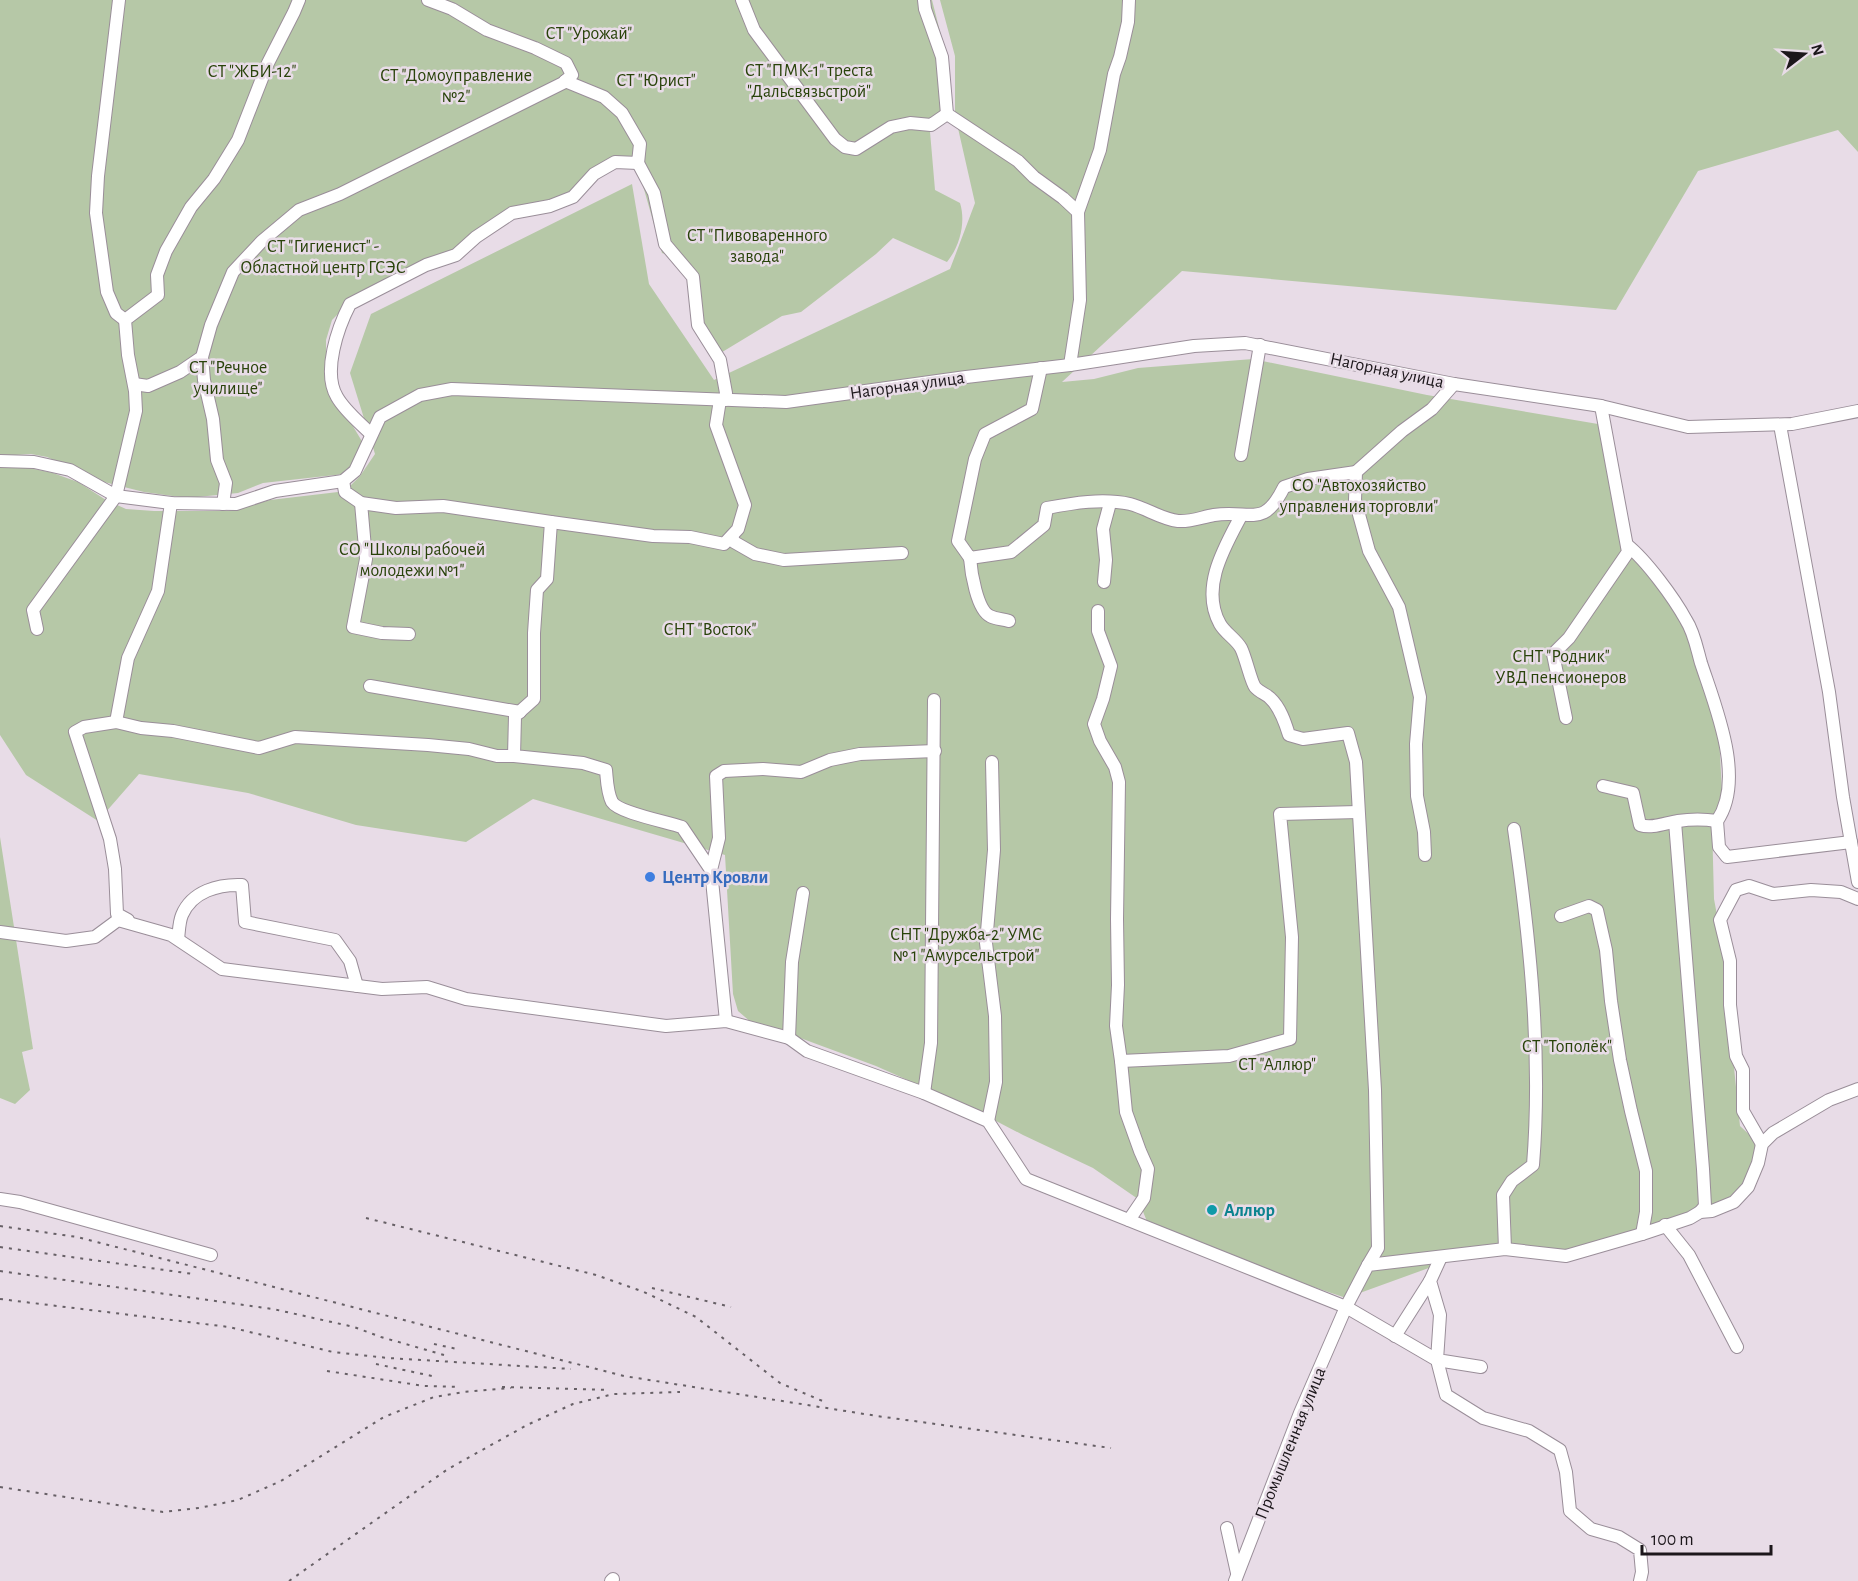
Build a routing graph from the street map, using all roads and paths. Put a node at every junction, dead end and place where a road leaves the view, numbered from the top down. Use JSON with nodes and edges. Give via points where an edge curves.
{"nodes":[{"id":1,"x":119,"y":0,"type":"edge"},
{"id":2,"x":298,"y":0,"type":"edge"},
{"id":3,"x":428,"y":0,"type":"edge"},
{"id":4,"x":742,"y":0,"type":"edge"},
{"id":5,"x":924,"y":0,"type":"edge"},
{"id":6,"x":1128,"y":0,"type":"edge"},
{"id":7,"x":565,"y":81,"type":"junction"},
{"id":8,"x":947,"y":114,"type":"junction"},
{"id":9,"x":638,"y":163,"type":"junction"},
{"id":10,"x":1078,"y":212,"type":"junction"},
{"id":11,"x":125,"y":320,"type":"junction"},
{"id":12,"x":1260,"y":345,"type":"junction"},
{"id":13,"x":202,"y":357,"type":"junction"},
{"id":14,"x":1070,"y":365,"type":"junction"},
{"id":15,"x":1041,"y":368,"type":"junction"},
{"id":16,"x":134,"y":384,"type":"junction"},
{"id":17,"x":1454,"y":384,"type":"junction"},
{"id":18,"x":722,"y":400,"type":"junction"},
{"id":19,"x":1601,"y":406,"type":"junction"},
{"id":20,"x":1858,"y":411,"type":"edge"},
{"id":21,"x":1780,"y":425,"type":"junction"},
{"id":22,"x":371,"y":434,"type":"junction"},
{"id":23,"x":1241,"y":454,"type":"dead end"},
{"id":24,"x":0,"y":461,"type":"edge"},
{"id":25,"x":1356,"y":472,"type":"junction"},
{"id":26,"x":343,"y":481,"type":"junction"},
{"id":27,"x":117,"y":496,"type":"junction"},
{"id":28,"x":171,"y":503,"type":"junction"},
{"id":29,"x":361,"y":503,"type":"junction"},
{"id":30,"x":1110,"y":503,"type":"junction"},
{"id":31,"x":223,"y":504,"type":"junction"},
{"id":32,"x":1241,"y":516,"type":"junction"},
{"id":33,"x":551,"y":522,"type":"junction"},
{"id":34,"x":732,"y":536,"type":"junction"},
{"id":35,"x":1627,"y":545,"type":"junction"},
{"id":36,"x":902,"y":553,"type":"dead end"},
{"id":37,"x":970,"y":558,"type":"junction"},
{"id":38,"x":1104,"y":582,"type":"dead end"},
{"id":39,"x":1098,"y":611,"type":"dead end"},
{"id":40,"x":1009,"y":621,"type":"dead end"},
{"id":41,"x":37,"y":629,"type":"dead end"},
{"id":42,"x":409,"y":634,"type":"dead end"},
{"id":43,"x":370,"y":686,"type":"dead end"},
{"id":44,"x":934,"y":700,"type":"dead end"},
{"id":45,"x":520,"y":712,"type":"junction"},
{"id":46,"x":1566,"y":718,"type":"dead end"},
{"id":47,"x":116,"y":722,"type":"junction"},
{"id":48,"x":935,"y":751,"type":"junction"},
{"id":49,"x":514,"y":756,"type":"junction"},
{"id":50,"x":992,"y":762,"type":"dead end"},
{"id":51,"x":1603,"y":786,"type":"dead end"},
{"id":52,"x":1358,"y":812,"type":"junction"},
{"id":53,"x":1717,"y":821,"type":"junction"},
{"id":54,"x":1675,"y":822,"type":"junction"},
{"id":55,"x":1514,"y":829,"type":"dead end"},
{"id":56,"x":1851,"y":842,"type":"junction"},
{"id":57,"x":1425,"y":855,"type":"dead end"},
{"id":58,"x":711,"y":870,"type":"junction"},
{"id":59,"x":1858,"y":882,"type":"edge"},
{"id":60,"x":803,"y":893,"type":"dead end"},
{"id":61,"x":1858,"y":899,"type":"edge"},
{"id":62,"x":1561,"y":916,"type":"dead end"},
{"id":63,"x":134,"y":924,"type":"junction"},
{"id":64,"x":0,"y":932,"type":"edge"},
{"id":65,"x":178,"y":939,"type":"junction"},
{"id":66,"x":357,"y":986,"type":"junction"},
{"id":67,"x":726,"y":1021,"type":"junction"},
{"id":68,"x":789,"y":1038,"type":"junction"},
{"id":69,"x":1121,"y":1061,"type":"junction"},
{"id":70,"x":1858,"y":1089,"type":"edge"},
{"id":71,"x":924,"y":1093,"type":"junction"},
{"id":72,"x":988,"y":1121,"type":"junction"},
{"id":73,"x":1762,"y":1144,"type":"junction"},
{"id":74,"x":0,"y":1199,"type":"edge"},
{"id":75,"x":1700,"y":1212,"type":"junction"},
{"id":76,"x":1129,"y":1220,"type":"junction"},
{"id":77,"x":1665,"y":1225,"type":"junction"},
{"id":78,"x":1642,"y":1234,"type":"junction"},
{"id":79,"x":1505,"y":1249,"type":"junction"},
{"id":80,"x":211,"y":1255,"type":"dead end"},
{"id":81,"x":1441,"y":1257,"type":"junction"},
{"id":82,"x":1368,"y":1265,"type":"junction"},
{"id":83,"x":1430,"y":1281,"type":"junction"},
{"id":84,"x":1346,"y":1306,"type":"junction"},
{"id":85,"x":1395,"y":1336,"type":"junction"},
{"id":86,"x":1737,"y":1347,"type":"dead end"},
{"id":87,"x":1437,"y":1360,"type":"junction"},
{"id":88,"x":1481,"y":1367,"type":"dead end"},
{"id":89,"x":1227,"y":1528,"type":"dead end"},
{"id":90,"x":1236,"y":1578,"type":"edge"},
{"id":91,"x":1640,"y":1581,"type":"edge"}],
"edges":[{"from":1,"to":11,"type":"street","via":[[96,213],[108,292],[116,313]]},
{"from":2,"to":11,"type":"street","via":[[238,140],[166,251],[157,275],[158,295]]},
{"from":3,"to":7,"type":"street","via":[[566,63],[572,75]]},
{"from":4,"to":8,"type":"street","via":[[754,30],[845,147],[856,149],[891,128],[910,123],[930,125]]},
{"from":5,"to":8,"type":"street","via":[[942,57]]},
{"from":6,"to":10,"type":"street","via":[[1128,22],[1100,150]]},
{"from":7,"to":9,"type":"street","via":[[604,97],[622,113],[640,144]]},
{"from":7,"to":13,"type":"street","via":[[340,194],[299,210],[262,241],[233,273]]},
{"from":8,"to":10,"type":"street","via":[[1018,161]]},
{"from":9,"to":18,"type":"street","via":[[654,193],[664,244],[693,277],[698,325],[720,360],[726,393]]},
{"from":9,"to":22,"type":"street","via":[[615,162],[594,174],[573,197],[512,213],[456,255],[426,265],[350,303],[330,362],[335,394]]},
{"from":10,"to":14,"type":"street","via":[[1080,300]]},
{"from":11,"to":16,"type":"street"},
{"from":12,"to":14,"type":"street","name":"Нагорная улица","via":[[1194,346]]},
{"from":12,"to":17,"type":"street","name":"Нагорная улица"},
{"from":12,"to":23,"type":"street"},
{"from":13,"to":16,"type":"street","via":[[148,386]]},
{"from":13,"to":31,"type":"street","via":[[217,460],[226,483]]},
{"from":14,"to":15,"type":"street","name":"Нагорная улица"},
{"from":15,"to":18,"type":"street","name":"Нагорная улица","via":[[786,402]]},
{"from":15,"to":37,"type":"street","via":[[1032,409],[985,435],[975,459],[958,541]]},
{"from":16,"to":27,"type":"street","via":[[136,411]]},
{"from":17,"to":19,"type":"street","name":"Нагорная улица"},
{"from":17,"to":25,"type":"street","via":[[1432,409]]},
{"from":18,"to":22,"type":"street","name":"Нагорная улица","via":[[452,389],[420,395],[389,412],[380,417]]},
{"from":18,"to":34,"type":"street","via":[[716,425],[745,505],[738,530]]},
{"from":19,"to":21,"type":"street","name":"Нагорная улица","via":[[1688,427]]},
{"from":19,"to":35,"type":"street"},
{"from":20,"to":21,"type":"street","name":"Нагорная улица"},
{"from":21,"to":56,"type":"street","via":[[1829,692]]},
{"from":22,"to":26,"type":"street","name":"Нагорная улица","via":[[355,471]]},
{"from":24,"to":27,"type":"street","via":[[34,462],[70,470]]},
{"from":25,"to":32,"type":"street","via":[[1284,487],[1274,506],[1258,515]]},
{"from":25,"to":57,"type":"street","via":[[1355,500],[1369,551],[1400,607],[1420,697],[1417,796]]},
{"from":26,"to":29,"type":"street","via":[[345,492]]},
{"from":26,"to":31,"type":"street"},
{"from":27,"to":28,"type":"street"},
{"from":27,"to":41,"type":"street","via":[[33,610]]},
{"from":28,"to":31,"type":"street"},
{"from":28,"to":47,"type":"street","via":[[158,591],[128,658]]},
{"from":29,"to":33,"type":"street","via":[[396,508],[443,506]]},
{"from":29,"to":42,"type":"street","via":[[366,559],[353,627]]},
{"from":30,"to":32,"type":"street","via":[[1130,504],[1179,521],[1216,514]]},
{"from":30,"to":37,"type":"street","via":[[1080,502],[1047,508],[1044,525],[1011,552]]},
{"from":30,"to":38,"type":"street","via":[[1103,529]]},
{"from":32,"to":52,"type":"street","name":"Промышленная улица","via":[[1214,578],[1211,600],[1220,624],[1239,645],[1255,687],[1271,699],[1289,735],[1303,739],[1348,733],[1356,762]]},
{"from":33,"to":34,"type":"street","via":[[724,544]]},
{"from":33,"to":45,"type":"street","via":[[546,579],[537,590],[534,699]]},
{"from":34,"to":36,"type":"street","via":[[734,542],[755,554],[784,560]]},
{"from":35,"to":46,"type":"street","via":[[1628,552],[1569,638],[1553,654]]},
{"from":35,"to":53,"type":"street","via":[[1688,621],[1724,737],[1729,779],[1724,810]]},
{"from":37,"to":40,"type":"street","via":[[970,572],[982,609],[989,616]]},
{"from":39,"to":69,"type":"street","via":[[1098,631],[1111,666],[1094,724],[1119,782],[1116,1026]]},
{"from":43,"to":45,"type":"street"},
{"from":44,"to":48,"type":"street"},
{"from":45,"to":49,"type":"street","via":[[515,716]]},
{"from":47,"to":49,"type":"street","via":[[259,748],[294,737],[428,745]]},
{"from":47,"to":63,"type":"street","via":[[75,732],[110,839],[117,914]]},
{"from":48,"to":58,"type":"street","via":[[860,753],[801,772],[724,771],[716,776],[719,838]]},
{"from":48,"to":71,"type":"street","via":[[931,1043]]},
{"from":49,"to":58,"type":"street","via":[[583,762],[606,770],[613,804],[682,827]]},
{"from":50,"to":72,"type":"street","via":[[994,850],[986,943],[995,1016],[996,1082]]},
{"from":51,"to":54,"type":"street","via":[[1634,793],[1640,825]]},
{"from":52,"to":69,"type":"street","via":[[1280,814],[1292,937],[1290,1039],[1229,1056]]},
{"from":52,"to":82,"type":"street","name":"Промышленная улица","via":[[1377,1178],[1378,1248]]},
{"from":53,"to":54,"type":"street"},
{"from":53,"to":56,"type":"street","via":[[1719,847],[1727,857]]},
{"from":54,"to":75,"type":"street","via":[[1703,1169],[1705,1206]]},
{"from":55,"to":79,"type":"street","via":[[1525,903],[1532,996],[1536,1124],[1533,1166],[1512,1181],[1503,1195]]},
{"from":56,"to":59,"type":"street"},
{"from":58,"to":67,"type":"street"},
{"from":60,"to":68,"type":"street","via":[[792,962]]},
{"from":61,"to":73,"type":"street","via":[[1841,892],[1811,890],[1773,894],[1749,886],[1736,890],[1720,920],[1730,961],[1730,1005],[1736,1056],[1743,1070],[1743,1111]]},
{"from":62,"to":78,"type":"street","via":[[1589,906],[1597,910],[1620,1060],[1646,1171]]},
{"from":63,"to":64,"type":"street","via":[[118,920],[95,937],[66,941]]},
{"from":63,"to":65,"type":"street"},
{"from":65,"to":66,"type":"street","via":[[222,969]]},
{"from":65,"to":66,"type":"street","via":[[182,915],[192,902],[207,890],[242,885],[244,922],[335,940],[350,961]]},
{"from":66,"to":67,"type":"street","via":[[427,987],[466,999],[666,1026]]},
{"from":67,"to":68,"type":"street"},
{"from":68,"to":71,"type":"street","via":[[807,1051]]},
{"from":69,"to":76,"type":"street","via":[[1126,1112],[1148,1169],[1144,1198]]},
{"from":70,"to":73,"type":"street","via":[[1794,1119]]},
{"from":71,"to":72,"type":"street"},
{"from":72,"to":76,"type":"street","via":[[1026,1179]]},
{"from":73,"to":75,"type":"street","via":[[1748,1187],[1734,1202]]},
{"from":74,"to":80,"type":"street"},
{"from":75,"to":77,"type":"street"},
{"from":76,"to":84,"type":"street"},
{"from":77,"to":78,"type":"street"},
{"from":77,"to":86,"type":"street","via":[[1689,1255]]},
{"from":78,"to":79,"type":"street","via":[[1566,1256]]},
{"from":79,"to":81,"type":"street"},
{"from":81,"to":82,"type":"street"},
{"from":81,"to":83,"type":"street"},
{"from":82,"to":84,"type":"street","name":"Промышленная улица"},
{"from":83,"to":85,"type":"street"},
{"from":83,"to":87,"type":"street","via":[[1440,1315]]},
{"from":84,"to":85,"type":"street"},
{"from":84,"to":90,"type":"street","name":"Промышленная улица"},
{"from":85,"to":87,"type":"street"},
{"from":87,"to":88,"type":"street"},
{"from":87,"to":91,"type":"street","via":[[1446,1395],[1484,1418],[1529,1431],[1560,1450],[1570,1511],[1591,1529],[1619,1537],[1640,1550]]},
{"from":89,"to":90,"type":"street"}]}
